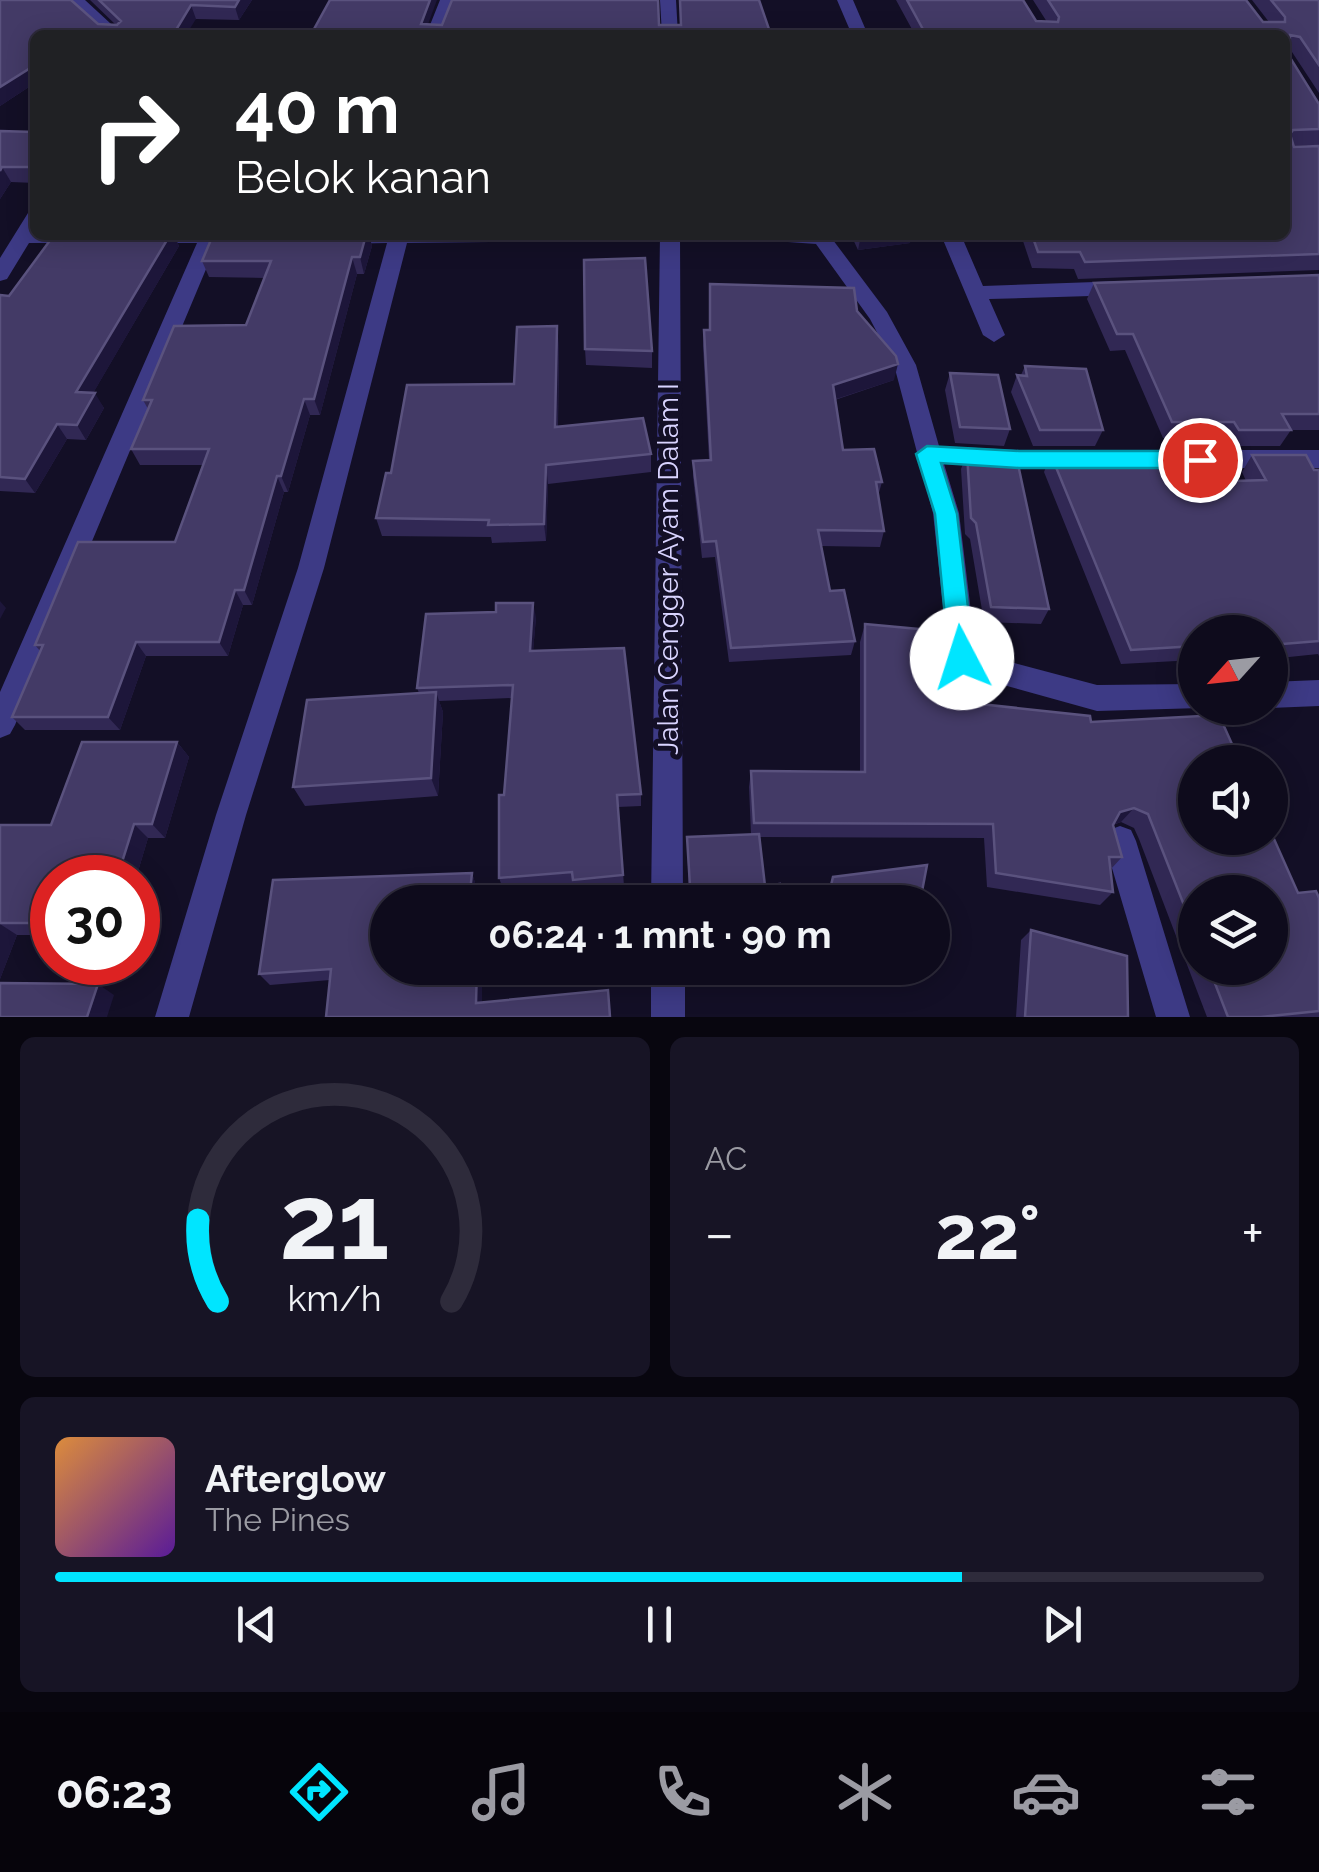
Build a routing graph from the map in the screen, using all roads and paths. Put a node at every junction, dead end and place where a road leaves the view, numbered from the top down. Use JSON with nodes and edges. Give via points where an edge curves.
{"nodes":[{"id":1,"x":76,"y":0,"type":"edge"},
{"id":2,"x":448,"y":0,"type":"edge"},
{"id":3,"x":668,"y":0,"type":"edge"},
{"id":4,"x":845,"y":0,"type":"edge"},
{"id":5,"x":109,"y":30,"type":"edge"},
{"id":6,"x":436,"y":30,"type":"edge"},
{"id":7,"x":670,"y":30,"type":"edge"},
{"id":8,"x":858,"y":30,"type":"edge"},
{"id":9,"x":30,"y":225,"type":"edge"},
{"id":10,"x":22,"y":237,"type":"junction"},
{"id":11,"x":30,"y":237,"type":"edge"},
{"id":12,"x":209,"y":240,"type":"edge"},
{"id":13,"x":397,"y":240,"type":"edge"},
{"id":14,"x":670,"y":240,"type":"edge"},
{"id":15,"x":823,"y":240,"type":"edge"},
{"id":16,"x":953,"y":240,"type":"edge"},
{"id":17,"x":0,"y":274,"type":"edge"},
{"id":18,"x":1149,"y":287,"type":"edge"},
{"id":19,"x":979,"y":293,"type":"junction"},
{"id":20,"x":994,"y":334,"type":"dead end"},
{"id":21,"x":927,"y":454,"type":"junction"},
{"id":22,"x":1319,"y":459,"type":"edge"},
{"id":23,"x":1319,"y":693,"type":"edge"},
{"id":24,"x":1288,"y":694,"type":"edge"},
{"id":25,"x":1178,"y":697,"type":"edge"},
{"id":26,"x":0,"y":726,"type":"edge"},
{"id":27,"x":1120,"y":841,"type":"edge"},
{"id":28,"x":667,"y":885,"type":"edge"},
{"id":29,"x":668,"y":985,"type":"edge"},
{"id":30,"x":172,"y":1017,"type":"edge"},
{"id":31,"x":668,"y":1017,"type":"edge"},
{"id":32,"x":1173,"y":1017,"type":"edge"}],
"edges":[{"from":1,"to":5,"type":"street"},
{"from":2,"to":6,"type":"street"},
{"from":3,"to":7,"type":"street"},
{"from":4,"to":8,"type":"street"},
{"from":9,"to":10,"type":"street"},
{"from":10,"to":11,"type":"street"},
{"from":10,"to":17,"type":"street"},
{"from":12,"to":26,"type":"street"},
{"from":13,"to":30,"type":"street","via":[[311,568]]},
{"from":14,"to":28,"type":"street","name":"Jalan Cengger Ayam Dalam I"},
{"from":15,"to":21,"type":"street","via":[[905,365]]},
{"from":16,"to":19,"type":"street"},
{"from":18,"to":19,"type":"street"},
{"from":19,"to":20,"type":"street"},
{"from":21,"to":22,"type":"street"},
{"from":21,"to":25,"type":"street","via":[[946,514],[964,662],[1098,698]]},
{"from":23,"to":24,"type":"street"},
{"from":27,"to":32,"type":"street"},
{"from":29,"to":31,"type":"street"}]}
